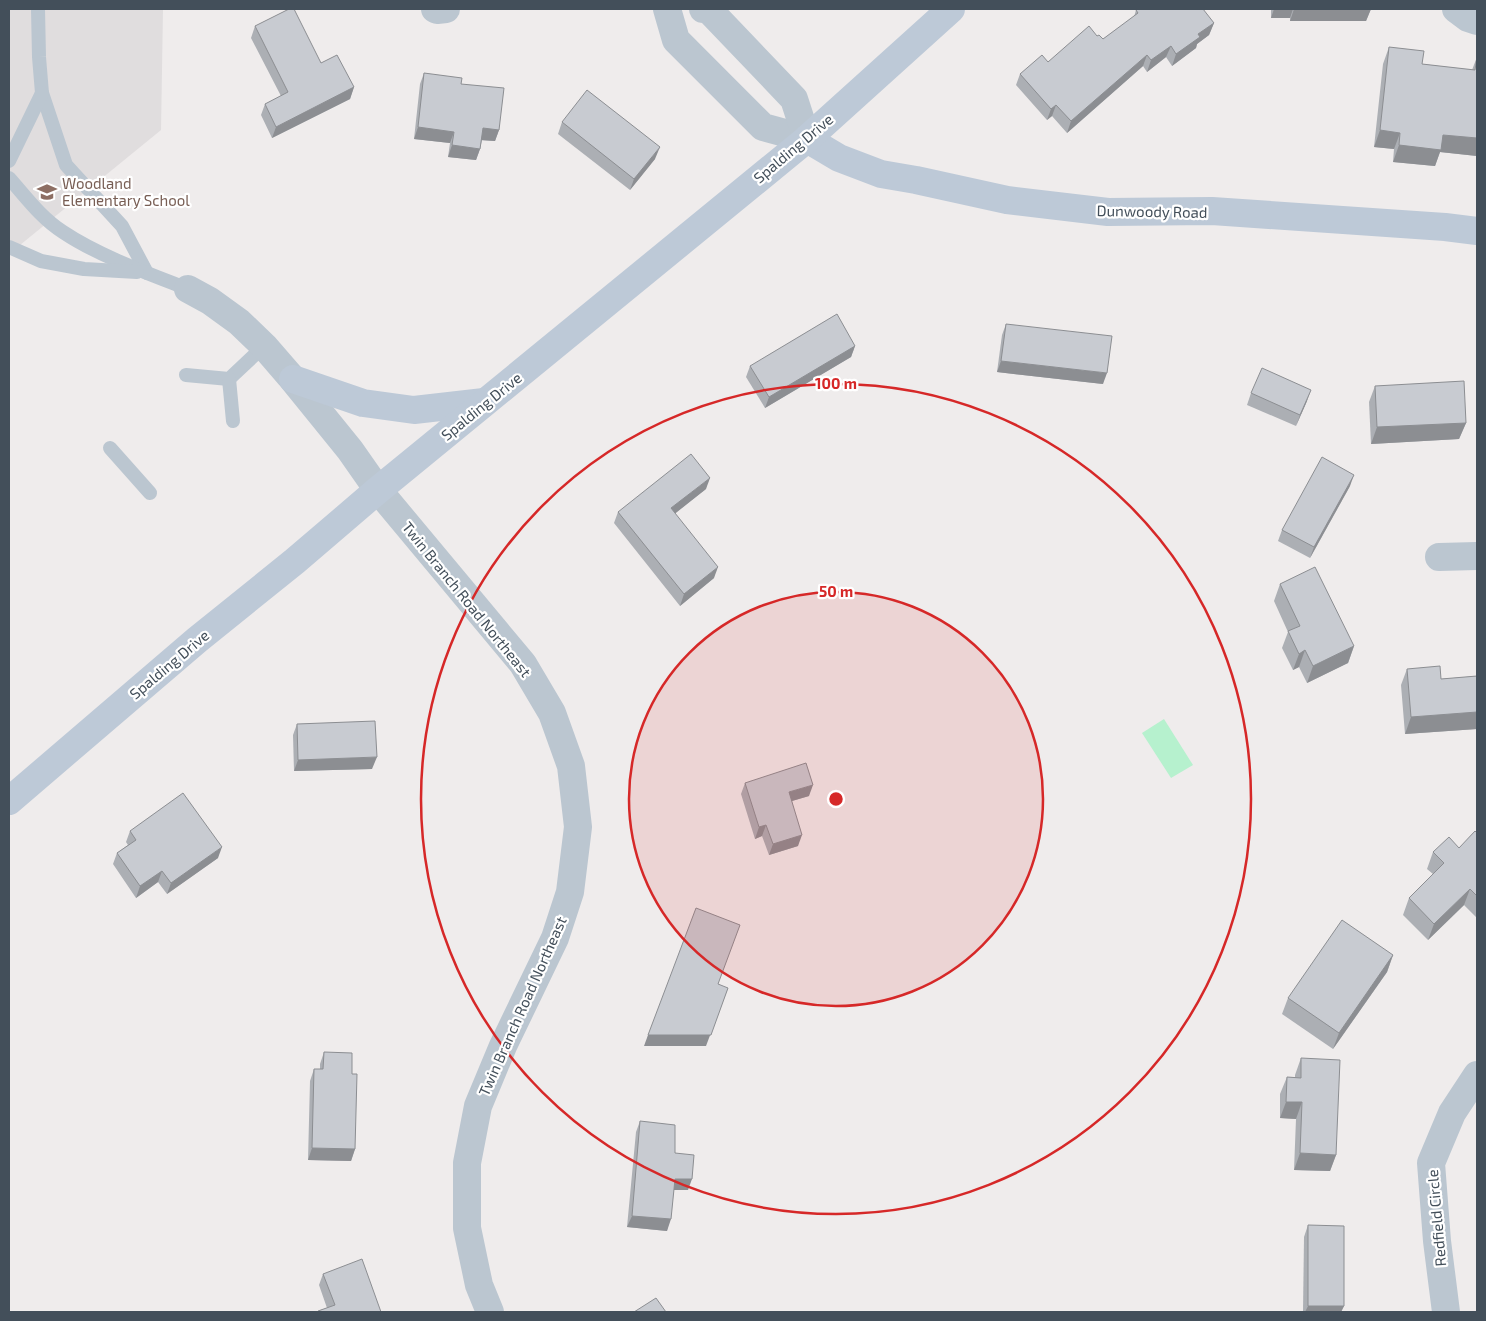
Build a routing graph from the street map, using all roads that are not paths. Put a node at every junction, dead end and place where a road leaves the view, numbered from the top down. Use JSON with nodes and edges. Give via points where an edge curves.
{"nodes":[{"id":1,"x":38,"y":9,"type":"edge"},
{"id":2,"x":435,"y":9,"type":"edge"},
{"id":3,"x":446,"y":9,"type":"edge"},
{"id":4,"x":666,"y":9,"type":"edge"},
{"id":5,"x":703,"y":9,"type":"edge"},
{"id":6,"x":951,"y":9,"type":"edge"},
{"id":7,"x":1456,"y":9,"type":"edge"},
{"id":8,"x":1477,"y":20,"type":"edge"},
{"id":9,"x":42,"y":93,"type":"junction"},
{"id":10,"x":807,"y":139,"type":"junction"},
{"id":11,"x":9,"y":161,"type":"edge"},
{"id":12,"x":9,"y":178,"type":"edge"},
{"id":13,"x":1477,"y":231,"type":"edge"},
{"id":14,"x":9,"y":247,"type":"edge"},
{"id":15,"x":147,"y":273,"type":"junction"},
{"id":16,"x":188,"y":289,"type":"joint"},
{"id":17,"x":264,"y":346,"type":"junction"},
{"id":18,"x":186,"y":375,"type":"dead end"},
{"id":19,"x":229,"y":379,"type":"junction"},
{"id":20,"x":293,"y":379,"type":"junction"},
{"id":21,"x":484,"y":402,"type":"junction"},
{"id":22,"x":232,"y":421,"type":"dead end"},
{"id":23,"x":110,"y":448,"type":"dead end"},
{"id":24,"x":378,"y":490,"type":"junction"},
{"id":25,"x":150,"y":493,"type":"dead end"},
{"id":26,"x":1477,"y":556,"type":"edge"},
{"id":27,"x":1439,"y":557,"type":"dead end"},
{"id":28,"x":9,"y":801,"type":"edge"},
{"id":29,"x":1477,"y":1075,"type":"edge"},
{"id":30,"x":490,"y":1312,"type":"edge"},
{"id":31,"x":1446,"y":1312,"type":"edge"}],
"edges":[{"from":1,"to":9,"type":"lane"},
{"from":2,"to":3,"type":"street"},
{"from":4,"to":10,"type":"street","via":[[676,40],[763,127]]},
{"from":5,"to":10,"type":"street","via":[[709,10],[794,99]]},
{"from":6,"to":10,"type":"street","name":"Spalding Drive"},
{"from":7,"to":8,"type":"street"},
{"from":9,"to":11,"type":"lane"},
{"from":9,"to":15,"type":"lane","via":[[66,165],[122,226]]},
{"from":10,"to":13,"type":"street","name":"Dunwoody Road","via":[[839,158],[881,174],[1007,200],[1108,212],[1212,211]]},
{"from":10,"to":21,"type":"street","name":"Spalding Drive"},
{"from":12,"to":15,"type":"lane","via":[[38,212],[62,232]]},
{"from":14,"to":15,"type":"lane","via":[[41,261],[84,270]]},
{"from":15,"to":16,"type":"lane"},
{"from":16,"to":17,"type":"street","name":"Twin Branch Road Northeast","via":[[239,322]]},
{"from":17,"to":19,"type":"lane"},
{"from":17,"to":20,"type":"street","name":"Twin Branch Road Northeast"},
{"from":18,"to":19,"type":"lane"},
{"from":19,"to":22,"type":"lane"},
{"from":20,"to":21,"type":"street","via":[[363,403],[414,410]]},
{"from":20,"to":24,"type":"street","name":"Twin Branch Road Northeast"},
{"from":21,"to":24,"type":"street","name":"Spalding Drive"},
{"from":23,"to":25,"type":"lane"},
{"from":24,"to":28,"type":"street","name":"Spalding Drive"},
{"from":24,"to":30,"type":"street","name":"Twin Branch Road Northeast","via":[[523,664],[552,712],[571,766],[578,827],[570,892],[555,938],[478,1106],[467,1164],[467,1228],[479,1285]]},
{"from":26,"to":27,"type":"street"},
{"from":29,"to":31,"type":"street","name":"Redfield Circle","via":[[1452,1113],[1431,1163]]}]}
